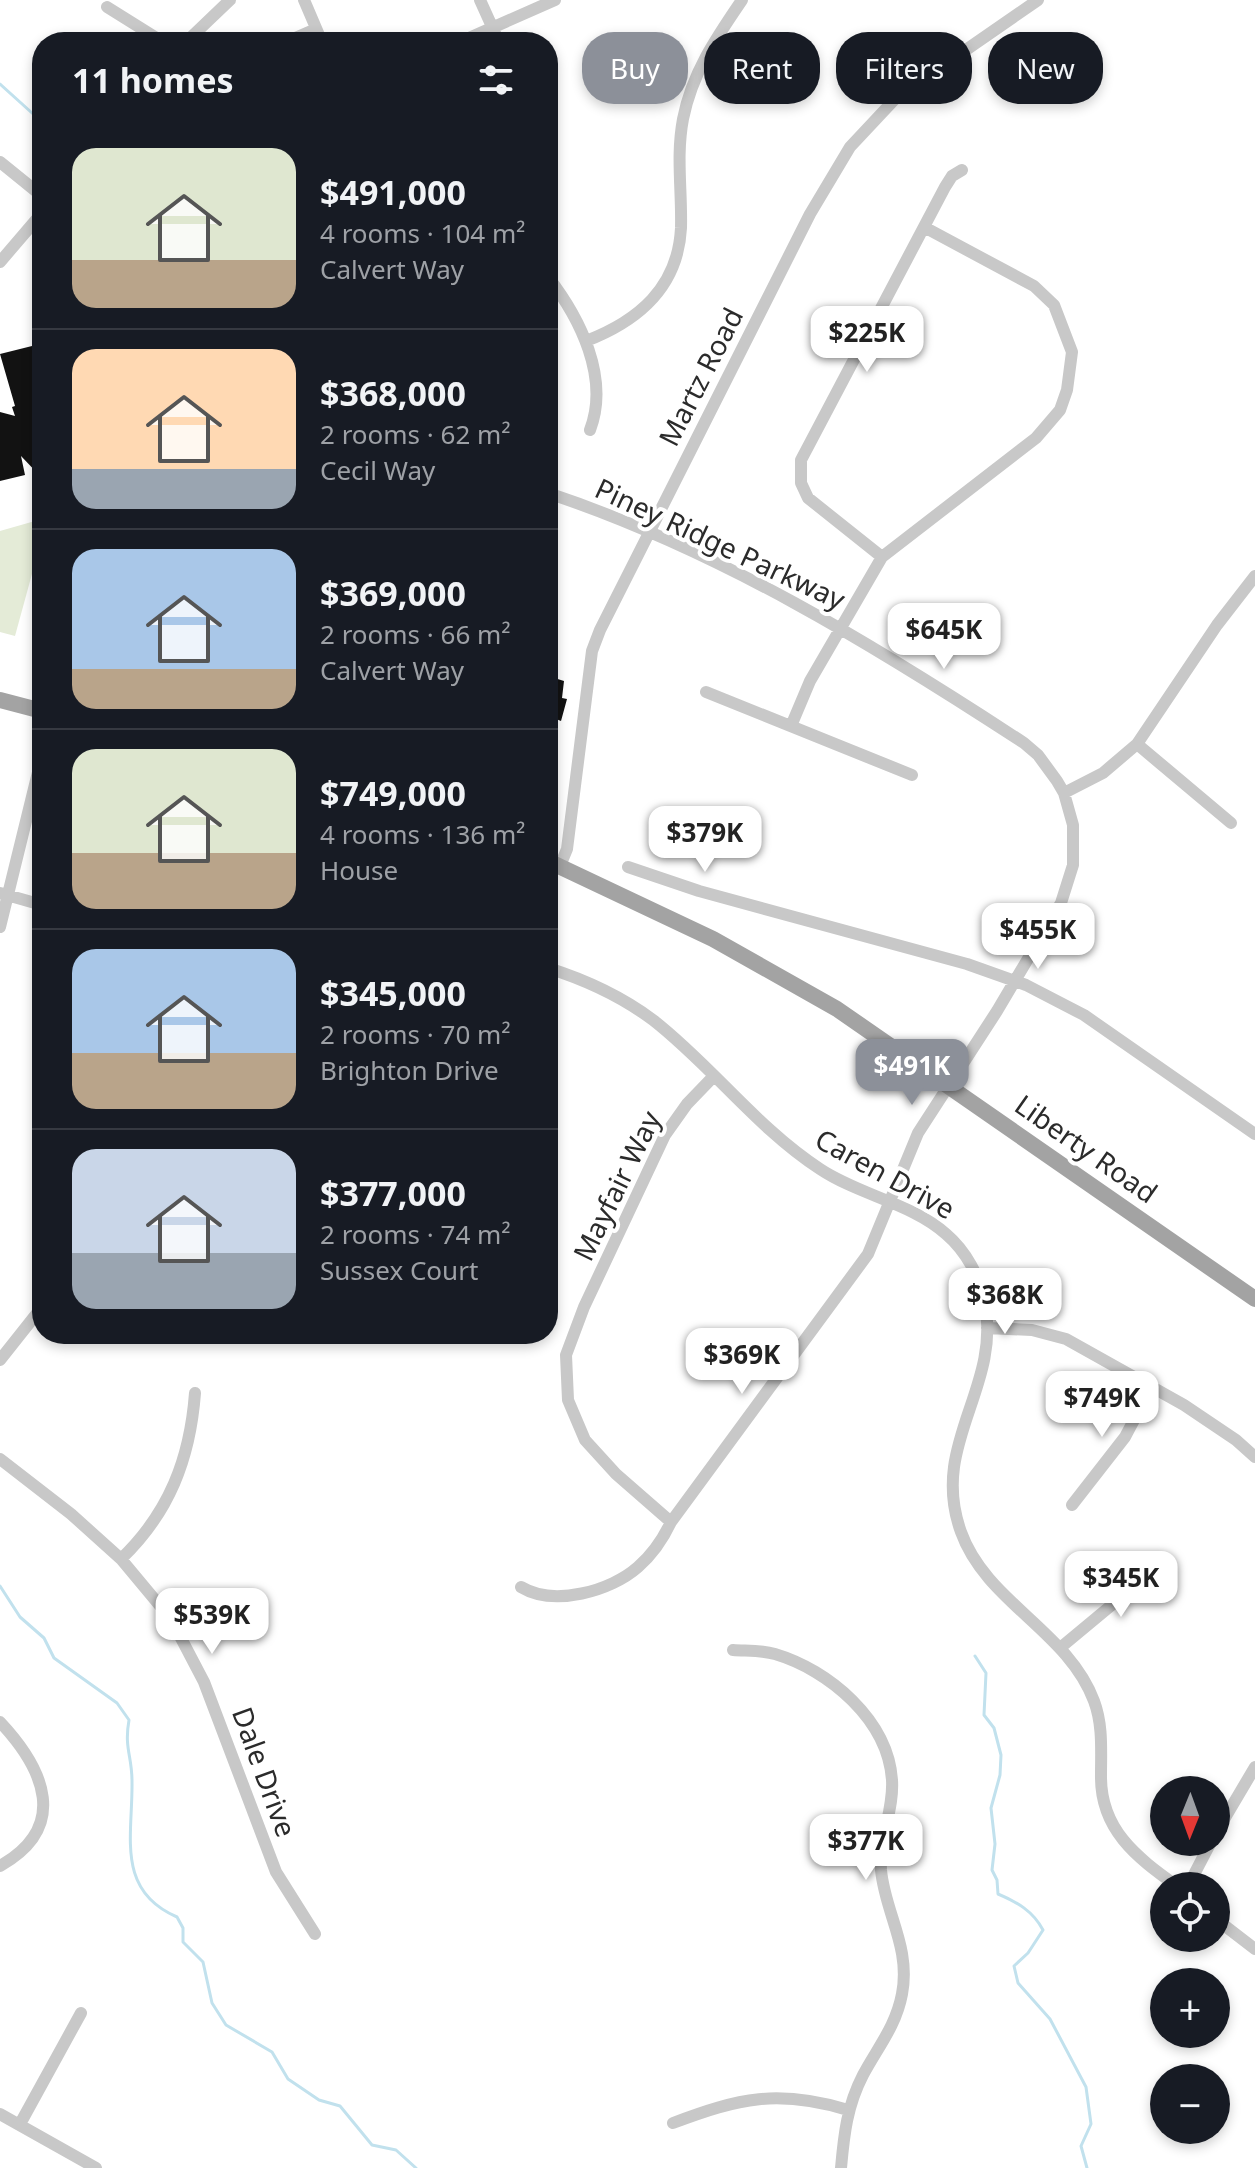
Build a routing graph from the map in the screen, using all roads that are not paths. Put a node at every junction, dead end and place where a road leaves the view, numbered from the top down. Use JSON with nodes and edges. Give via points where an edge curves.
{"nodes":[{"id":1,"x":230,"y":0,"type":"edge"},
{"id":2,"x":304,"y":0,"type":"edge"},
{"id":3,"x":480,"y":0,"type":"edge"},
{"id":4,"x":555,"y":0,"type":"edge"},
{"id":5,"x":742,"y":0,"type":"edge"},
{"id":6,"x":1038,"y":0,"type":"edge"},
{"id":7,"x":107,"y":7,"type":"dead end"},
{"id":8,"x":493,"y":28,"type":"junction"},
{"id":9,"x":316,"y":29,"type":"junction"},
{"id":10,"x":147,"y":32,"type":"edge"},
{"id":11,"x":196,"y":32,"type":"edge"},
{"id":12,"x":309,"y":32,"type":"edge"},
{"id":13,"x":317,"y":32,"type":"edge"},
{"id":14,"x":484,"y":32,"type":"edge"},
{"id":15,"x":495,"y":32,"type":"edge"},
{"id":16,"x":0,"y":162,"type":"edge"},
{"id":17,"x":962,"y":170,"type":"dead end"},
{"id":18,"x":32,"y":188,"type":"edge"},
{"id":19,"x":32,"y":225,"type":"edge"},
{"id":20,"x":924,"y":227,"type":"junction"},
{"id":21,"x":0,"y":262,"type":"edge"},
{"id":22,"x":558,"y":289,"type":"edge"},
{"id":23,"x":586,"y":341,"type":"junction"},
{"id":24,"x":590,"y":430,"type":"dead end"},
{"id":25,"x":558,"y":497,"type":"edge"},
{"id":26,"x":651,"y":532,"type":"junction"},
{"id":27,"x":882,"y":557,"type":"junction"},
{"id":28,"x":1255,"y":576,"type":"edge"},
{"id":29,"x":1250,"y":591,"type":"edge"},
{"id":30,"x":841,"y":628,"type":"junction"},
{"id":31,"x":706,"y":692,"type":"dead end"},
{"id":32,"x":0,"y":700,"type":"edge"},
{"id":33,"x":32,"y":708,"type":"edge"},
{"id":34,"x":791,"y":726,"type":"junction"},
{"id":35,"x":1137,"y":744,"type":"junction"},
{"id":36,"x":912,"y":775,"type":"dead end"},
{"id":37,"x":32,"y":792,"type":"edge"},
{"id":38,"x":1064,"y":793,"type":"junction"},
{"id":39,"x":1231,"y":823,"type":"dead end"},
{"id":40,"x":558,"y":859,"type":"edge"},
{"id":41,"x":558,"y":866,"type":"edge"},
{"id":42,"x":628,"y":867,"type":"dead end"},
{"id":43,"x":4,"y":894,"type":"edge"},
{"id":44,"x":32,"y":902,"type":"edge"},
{"id":45,"x":0,"y":927,"type":"edge"},
{"id":46,"x":558,"y":971,"type":"edge"},
{"id":47,"x":1016,"y":981,"type":"junction"},
{"id":48,"x":713,"y":1077,"type":"junction"},
{"id":49,"x":948,"y":1084,"type":"junction"},
{"id":50,"x":1255,"y":1134,"type":"edge"},
{"id":51,"x":888,"y":1204,"type":"junction"},
{"id":52,"x":1255,"y":1299,"type":"edge"},
{"id":53,"x":32,"y":1320,"type":"edge"},
{"id":54,"x":987,"y":1328,"type":"junction"},
{"id":55,"x":0,"y":1360,"type":"edge"},
{"id":56,"x":1152,"y":1386,"type":"junction"},
{"id":57,"x":195,"y":1393,"type":"dead end"},
{"id":58,"x":1255,"y":1457,"type":"edge"},
{"id":59,"x":0,"y":1459,"type":"edge"},
{"id":60,"x":1072,"y":1505,"type":"dead end"},
{"id":61,"x":671,"y":1522,"type":"junction"},
{"id":62,"x":121,"y":1559,"type":"junction"},
{"id":63,"x":1170,"y":1567,"type":"dead end"},
{"id":64,"x":521,"y":1587,"type":"dead end"},
{"id":65,"x":1060,"y":1648,"type":"junction"},
{"id":66,"x":733,"y":1650,"type":"dead end"},
{"id":67,"x":0,"y":1722,"type":"edge"},
{"id":68,"x":1255,"y":1767,"type":"edge"},
{"id":69,"x":1230,"y":1809,"type":"edge"},
{"id":70,"x":0,"y":1866,"type":"edge"},
{"id":71,"x":1159,"y":1872,"type":"edge"},
{"id":72,"x":1230,"y":1930,"type":"edge"},
{"id":73,"x":315,"y":1934,"type":"dead end"},
{"id":74,"x":1255,"y":1949,"type":"edge"},
{"id":75,"x":81,"y":2013,"type":"dead end"},
{"id":76,"x":848,"y":2110,"type":"junction"},
{"id":77,"x":0,"y":2114,"type":"edge"},
{"id":78,"x":673,"y":2123,"type":"dead end"},
{"id":79,"x":20,"y":2124,"type":"junction"},
{"id":80,"x":96,"y":2168,"type":"edge"},
{"id":81,"x":841,"y":2168,"type":"edge"}],
"edges":[{"from":1,"to":11,"type":"street"},
{"from":2,"to":9,"type":"street"},
{"from":3,"to":8,"type":"street"},
{"from":4,"to":8,"type":"street"},
{"from":5,"to":23,"type":"street","via":[[705,55],[684,115],[678,154],[681,227],[669,273],[633,319]]},
{"from":6,"to":26,"type":"street","name":"Martz Road","via":[[895,99],[850,147],[810,214]]},
{"from":7,"to":10,"type":"street"},
{"from":8,"to":14,"type":"street"},
{"from":8,"to":15,"type":"street"},
{"from":9,"to":12,"type":"street"},
{"from":9,"to":13,"type":"street"},
{"from":16,"to":18,"type":"street"},
{"from":17,"to":20,"type":"street","via":[[952,176]]},
{"from":19,"to":21,"type":"street"},
{"from":20,"to":27,"type":"street","via":[[801,460],[801,483],[808,498]]},
{"from":20,"to":27,"type":"street","via":[[1034,286],[1054,305],[1072,352],[1070,373],[1060,410],[1036,438]]},
{"from":22,"to":23,"type":"street"},
{"from":23,"to":24,"type":"street","via":[[597,387]]},
{"from":25,"to":26,"type":"street","name":"Piney Ridge Parkway"},
{"from":26,"to":30,"type":"street","name":"Piney Ridge Parkway"},
{"from":26,"to":40,"type":"street","name":"Martz Road","via":[[592,651],[567,849]]},
{"from":27,"to":30,"type":"street"},
{"from":28,"to":29,"type":"street"},
{"from":29,"to":35,"type":"street"},
{"from":30,"to":34,"type":"street"},
{"from":30,"to":38,"type":"street","name":"Piney Ridge Parkway","via":[[1024,743]]},
{"from":31,"to":34,"type":"street"},
{"from":32,"to":33,"type":"main road"},
{"from":34,"to":36,"type":"street"},
{"from":35,"to":38,"type":"street","via":[[1103,773]]},
{"from":35,"to":39,"type":"street"},
{"from":37,"to":43,"type":"street"},
{"from":38,"to":47,"type":"street","name":"Piney Ridge Parkway","via":[[1075,836],[1071,877]]},
{"from":41,"to":49,"type":"main road","name":"Liberty Road","via":[[785,978]]},
{"from":42,"to":47,"type":"street"},
{"from":43,"to":44,"type":"street"},
{"from":43,"to":45,"type":"street"},
{"from":46,"to":48,"type":"street","name":"Caren Drive","via":[[642,1012]]},
{"from":47,"to":49,"type":"street","name":"Piney Ridge Parkway"},
{"from":47,"to":50,"type":"street","via":[[1084,1015]]},
{"from":48,"to":51,"type":"street","name":"Caren Drive","via":[[805,1158]]},
{"from":48,"to":61,"type":"street","name":"Mayfair Way","via":[[665,1135],[566,1355],[568,1400],[585,1440]]},
{"from":49,"to":51,"type":"street","name":"Piney Ridge Parkway","via":[[910,1148]]},
{"from":49,"to":52,"type":"main road","name":"Liberty Road"},
{"from":51,"to":54,"type":"street","name":"Caren Drive","via":[[925,1219],[959,1246],[979,1283]]},
{"from":51,"to":61,"type":"street","name":"Piney Ridge Parkway","via":[[862,1263]]},
{"from":53,"to":55,"type":"street"},
{"from":54,"to":56,"type":"street","via":[[1032,1330],[1066,1339]]},
{"from":54,"to":65,"type":"street","name":"Caren Drive","via":[[983,1372],[955,1451],[954,1508],[980,1569]]},
{"from":56,"to":58,"type":"street"},
{"from":56,"to":60,"type":"street","via":[[1125,1437]]},
{"from":57,"to":62,"type":"street","via":[[186,1453],[173,1489],[150,1528]]},
{"from":59,"to":62,"type":"street","name":"Dale Drive"},
{"from":61,"to":64,"type":"street","name":"Piney Ridge Parkway","via":[[649,1556],[610,1584],[563,1595]]},
{"from":62,"to":73,"type":"street","name":"Dale Drive","via":[[171,1619],[195,1663],[276,1872]]},
{"from":63,"to":65,"type":"street","via":[[1137,1584]]},
{"from":65,"to":71,"type":"street","name":"Caren Drive","via":[[1096,1704],[1108,1819],[1129,1848]]},
{"from":66,"to":76,"type":"street","via":[[772,1654],[816,1673],[868,1717],[887,1755],[892,1805],[881,1870],[904,1957],[903,1990],[891,2031]]},
{"from":67,"to":70,"type":"street","via":[[38,1774],[43,1803],[30,1843]]},
{"from":68,"to":69,"type":"street"},
{"from":72,"to":74,"type":"street"},
{"from":75,"to":79,"type":"street"},
{"from":76,"to":78,"type":"street","via":[[794,2099],[737,2100]]},
{"from":76,"to":81,"type":"street"},
{"from":77,"to":79,"type":"street"},
{"from":79,"to":80,"type":"street"}]}
